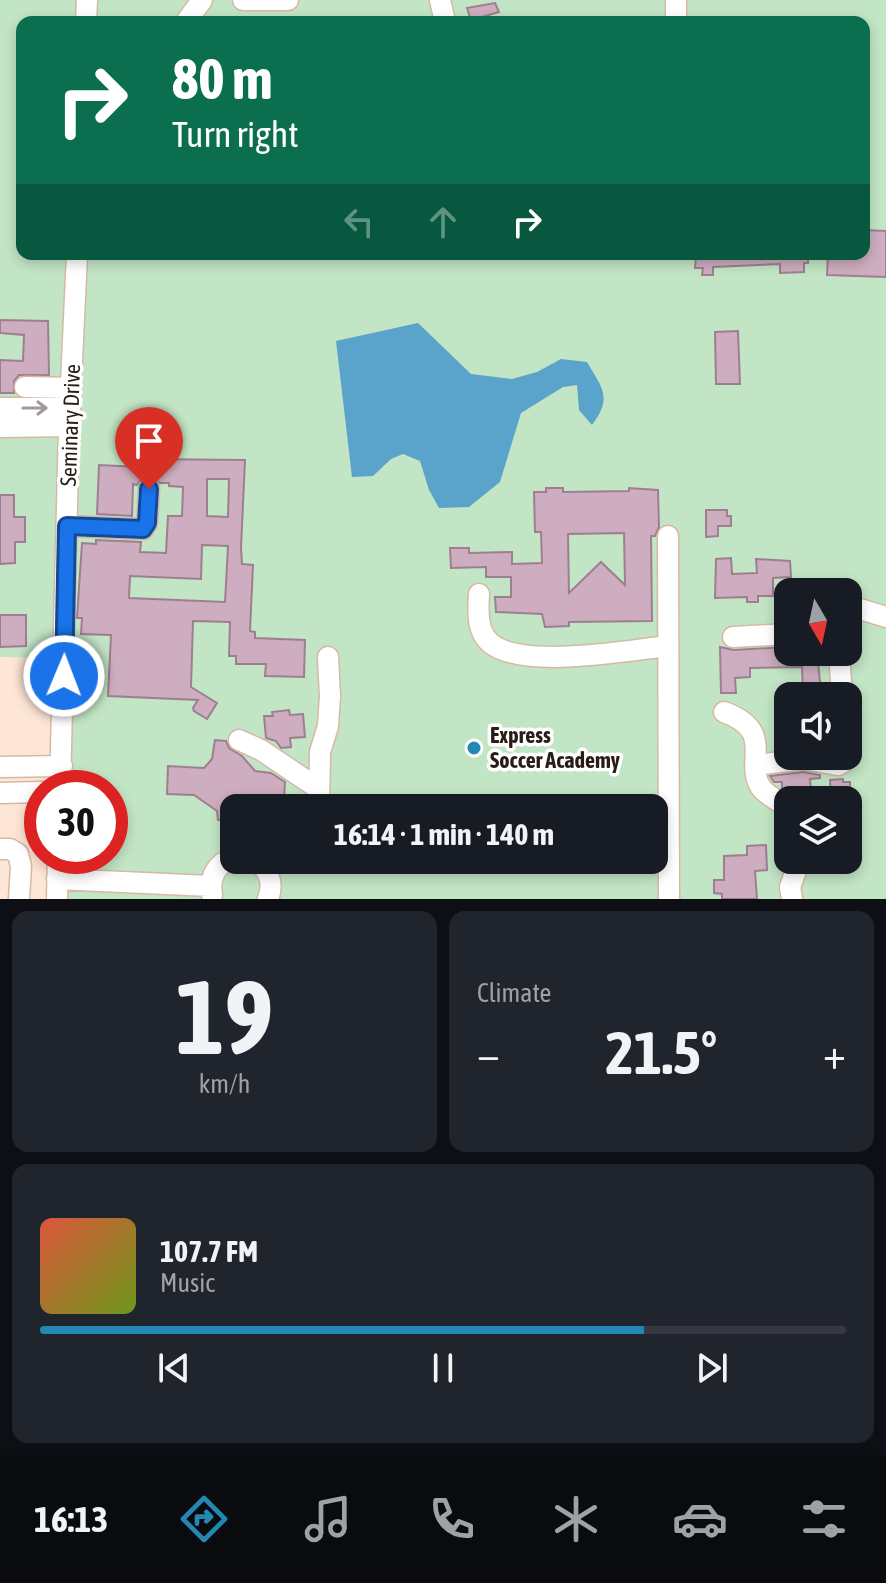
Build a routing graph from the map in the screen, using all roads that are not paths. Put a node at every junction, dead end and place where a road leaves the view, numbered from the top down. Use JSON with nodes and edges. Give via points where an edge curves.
{"nodes":[{"id":1,"x":243,"y":0,"type":"edge"},
{"id":2,"x":288,"y":0,"type":"edge"},
{"id":3,"x":77,"y":260,"type":"edge"},
{"id":4,"x":25,"y":387,"type":"dead end"},
{"id":5,"x":0,"y":408,"type":"edge"},
{"id":6,"x":70,"y":408,"type":"junction"},
{"id":7,"x":0,"y":427,"type":"edge"},
{"id":8,"x":149,"y":489,"type":"dead end"},
{"id":9,"x":67,"y":526,"type":"junction"},
{"id":10,"x":668,"y":536,"type":"dead end"},
{"id":11,"x":479,"y":594,"type":"dead end"},
{"id":12,"x":862,"y":610,"type":"edge"},
{"id":13,"x":886,"y":617,"type":"edge"},
{"id":14,"x":774,"y":635,"type":"edge"},
{"id":15,"x":733,"y":637,"type":"dead end"},
{"id":16,"x":668,"y":646,"type":"junction"},
{"id":17,"x":328,"y":657,"type":"dead end"},
{"id":18,"x":724,"y":712,"type":"dead end"},
{"id":19,"x":239,"y":740,"type":"dead end"},
{"id":20,"x":774,"y":763,"type":"edge"},
{"id":21,"x":756,"y":765,"type":"junction"},
{"id":22,"x":62,"y":766,"type":"junction"},
{"id":23,"x":0,"y":767,"type":"edge"},
{"id":24,"x":62,"y":770,"type":"edge"},
{"id":25,"x":24,"y":792,"type":"edge"},
{"id":26,"x":0,"y":793,"type":"edge"},
{"id":27,"x":314,"y":794,"type":"edge"},
{"id":28,"x":319,"y":794,"type":"edge"},
{"id":29,"x":774,"y":798,"type":"edge"},
{"id":30,"x":0,"y":849,"type":"edge"},
{"id":31,"x":220,"y":865,"type":"edge"},
{"id":32,"x":269,"y":874,"type":"edge"},
{"id":33,"x":795,"y":874,"type":"edge"},
{"id":34,"x":57,"y":889,"type":"edge"},
{"id":35,"x":212,"y":892,"type":"edge"},
{"id":36,"x":19,"y":899,"type":"edge"},
{"id":37,"x":268,"y":899,"type":"edge"},
{"id":38,"x":669,"y":899,"type":"edge"},
{"id":39,"x":792,"y":899,"type":"edge"}],
"edges":[{"from":1,"to":2,"type":"street"},
{"from":3,"to":6,"type":"street","name":"Seminary Drive"},
{"from":4,"to":6,"type":"street"},
{"from":5,"to":6,"type":"street","one_way":true},
{"from":6,"to":7,"type":"street"},
{"from":6,"to":9,"type":"street","name":"Seminary Drive"},
{"from":8,"to":9,"type":"street","via":[[143,529]]},
{"from":9,"to":22,"type":"street","name":"Seminary Drive"},
{"from":10,"to":16,"type":"street"},
{"from":11,"to":16,"type":"street","via":[[485,638],[501,650],[539,659]]},
{"from":12,"to":13,"type":"street"},
{"from":14,"to":15,"type":"street"},
{"from":16,"to":38,"type":"street"},
{"from":17,"to":28,"type":"street","via":[[330,696]]},
{"from":18,"to":21,"type":"street","via":[[748,725]]},
{"from":19,"to":27,"type":"street","via":[[261,750]]},
{"from":20,"to":21,"type":"street"},
{"from":21,"to":29,"type":"street","via":[[762,789]]},
{"from":22,"to":23,"type":"street"},
{"from":22,"to":24,"type":"street","name":"Seminary Drive"},
{"from":25,"to":26,"type":"street"},
{"from":30,"to":36,"type":"street","via":[[18,854]]},
{"from":31,"to":35,"type":"street"},
{"from":32,"to":37,"type":"street"},
{"from":33,"to":39,"type":"street"},
{"from":34,"to":35,"type":"street"}]}
